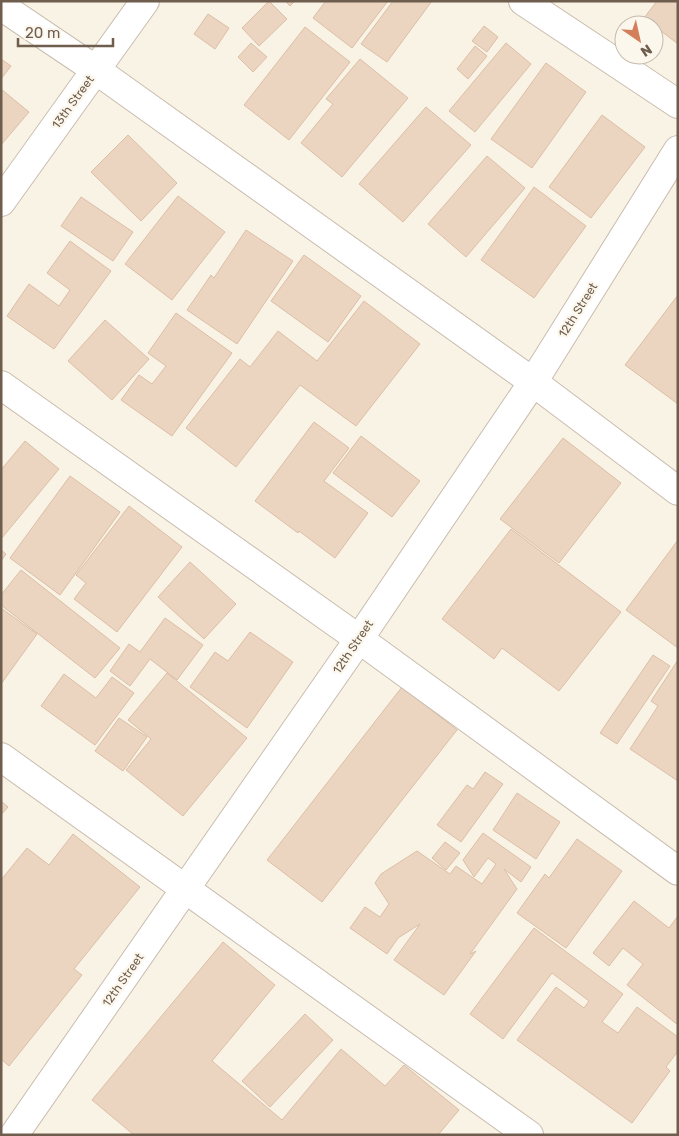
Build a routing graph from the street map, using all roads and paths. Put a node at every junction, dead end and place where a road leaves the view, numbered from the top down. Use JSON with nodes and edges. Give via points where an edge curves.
{"nodes":[{"id":1,"x":145,"y":1,"type":"edge"},
{"id":2,"x":523,"y":1,"type":"edge"},
{"id":3,"x":1,"y":6,"type":"edge"},
{"id":4,"x":96,"y":70,"type":"junction"},
{"id":5,"x":678,"y":104,"type":"edge"},
{"id":6,"x":678,"y":150,"type":"edge"},
{"id":7,"x":1,"y":202,"type":"edge"},
{"id":8,"x":533,"y":382,"type":"junction"},
{"id":9,"x":1,"y":385,"type":"edge"},
{"id":10,"x":678,"y":491,"type":"edge"},
{"id":11,"x":359,"y":639,"type":"junction"},
{"id":12,"x":1,"y":757,"type":"edge"},
{"id":13,"x":678,"y":871,"type":"edge"},
{"id":14,"x":186,"y":889,"type":"junction"},
{"id":15,"x":13,"y":1130,"type":"edge"},
{"id":16,"x":529,"y":1135,"type":"edge"}],
"edges":[{"from":1,"to":4,"type":"street","name":"13th Street"},
{"from":2,"to":5,"type":"street"},
{"from":3,"to":4,"type":"street"},
{"from":4,"to":7,"type":"street","name":"13th Street"},
{"from":4,"to":8,"type":"street"},
{"from":6,"to":8,"type":"street","name":"12th Street"},
{"from":8,"to":10,"type":"street"},
{"from":8,"to":11,"type":"street","name":"12th Street"},
{"from":9,"to":11,"type":"street"},
{"from":11,"to":13,"type":"street"},
{"from":11,"to":14,"type":"street","name":"12th Street"},
{"from":12,"to":14,"type":"street"},
{"from":14,"to":15,"type":"street","name":"12th Street"},
{"from":14,"to":16,"type":"street"}]}
